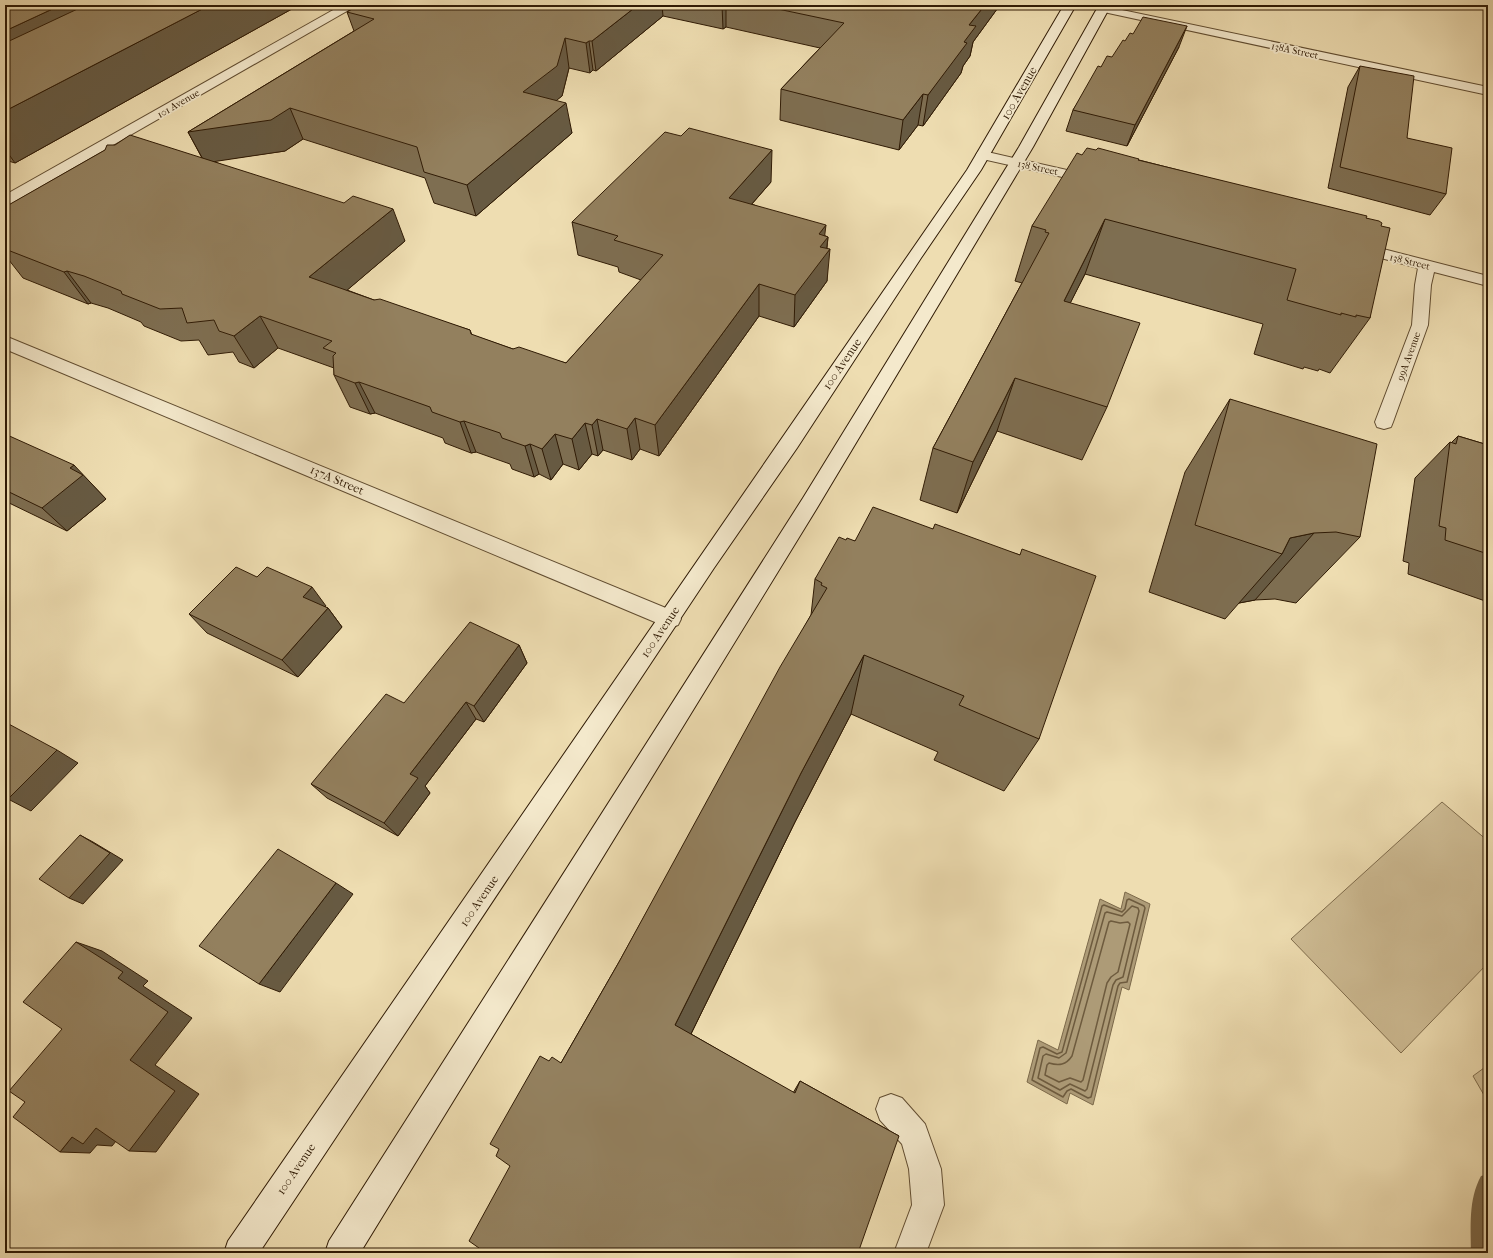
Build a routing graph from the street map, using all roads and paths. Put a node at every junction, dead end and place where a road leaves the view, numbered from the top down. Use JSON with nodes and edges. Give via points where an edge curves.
{"nodes":[{"id":1,"x":350,"y":5,"type":"edge"},
{"id":2,"x":1070,"y":5,"type":"edge"},
{"id":3,"x":1104,"y":7,"type":"edge"},
{"id":4,"x":1488,"y":91,"type":"edge"},
{"id":5,"x":983,"y":155,"type":"junction"},
{"id":6,"x":1017,"y":162,"type":"junction"},
{"id":7,"x":1108,"y":184,"type":"edge"},
{"id":8,"x":5,"y":201,"type":"edge"},
{"id":9,"x":1343,"y":243,"type":"edge"},
{"id":10,"x":1427,"y":265,"type":"junction"},
{"id":11,"x":1488,"y":281,"type":"edge"},
{"id":12,"x":5,"y":342,"type":"edge"},
{"id":13,"x":1384,"y":422,"type":"dead end"},
{"id":14,"x":670,"y":619,"type":"junction"},
{"id":15,"x":891,"y":1108,"type":"dead end"},
{"id":16,"x":240,"y":1253,"type":"edge"},
{"id":17,"x":341,"y":1253,"type":"edge"},
{"id":18,"x":910,"y":1253,"type":"edge"}],
"edges":[{"from":1,"to":8,"type":"main road","name":"101 Avenue"},
{"from":2,"to":5,"type":"main road","name":"100 Avenue"},
{"from":3,"to":4,"type":"main road","name":"138A Street"},
{"from":3,"to":6,"type":"main road"},
{"from":5,"to":6,"type":"main road","name":"138 Street"},
{"from":5,"to":14,"type":"main road","name":"100 Avenue"},
{"from":6,"to":7,"type":"main road","name":"138 Street"},
{"from":6,"to":17,"type":"main road","via":[[810,503]]},
{"from":9,"to":10,"type":"main road","name":"138 Street"},
{"from":10,"to":11,"type":"main road","name":"138 Street"},
{"from":10,"to":13,"type":"main road","name":"99A Avenue","via":[[1420,325]]},
{"from":12,"to":14,"type":"main road","name":"137A Street"},
{"from":14,"to":16,"type":"main road","name":"100 Avenue"},
{"from":15,"to":18,"type":"main road","via":[[914,1135],[925,1169],[928,1205]]}]}
